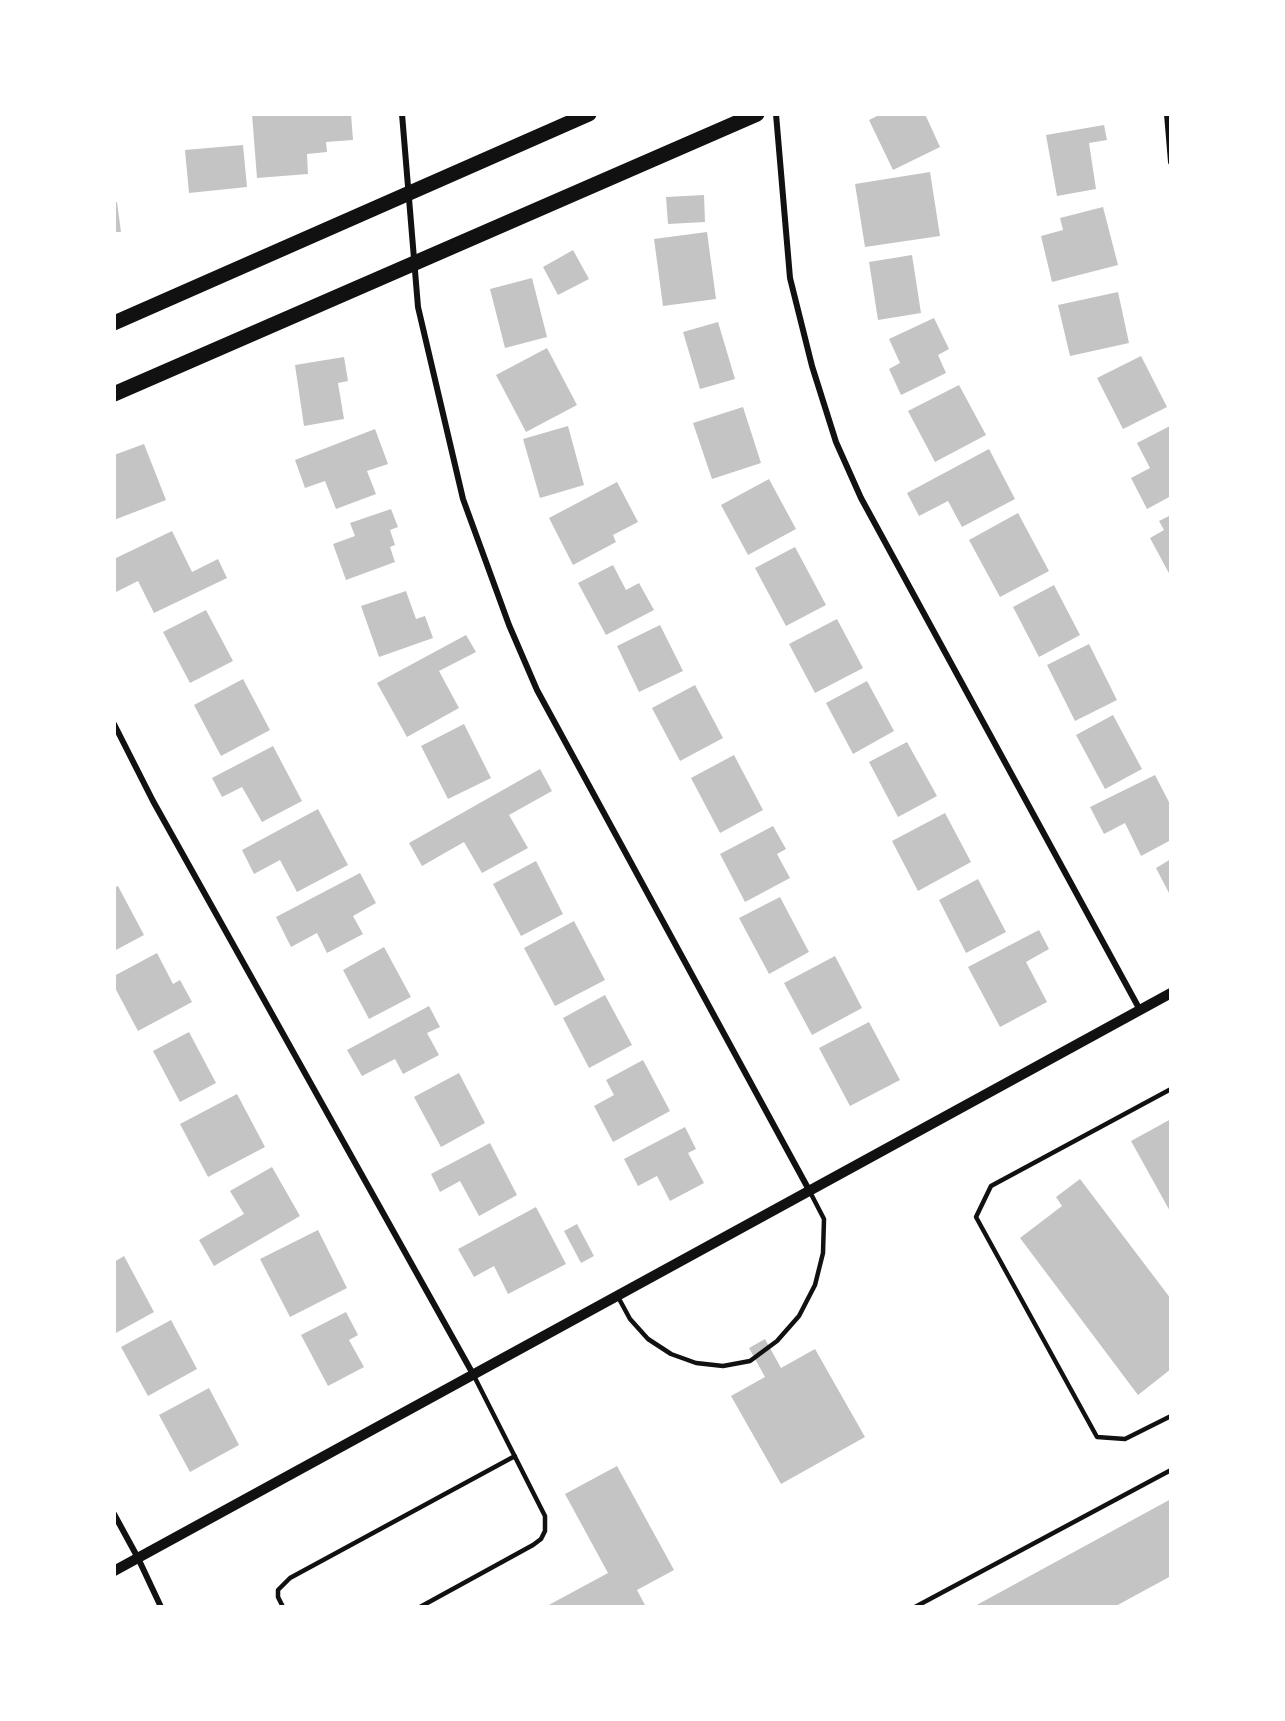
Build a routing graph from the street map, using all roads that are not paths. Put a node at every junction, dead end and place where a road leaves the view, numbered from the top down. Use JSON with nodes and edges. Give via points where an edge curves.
{"nodes":[{"id":1,"x":402,"y":114,"type":"edge"},
{"id":2,"x":588,"y":114,"type":"edge"},
{"id":3,"x":758,"y":114,"type":"edge"},
{"id":4,"x":776,"y":114,"type":"edge"},
{"id":5,"x":1167,"y":114,"type":"edge"},
{"id":6,"x":1171,"y":162,"type":"edge"},
{"id":7,"x":408,"y":193,"type":"junction"},
{"id":8,"x":414,"y":264,"type":"junction"},
{"id":9,"x":114,"y":322,"type":"edge"},
{"id":10,"x":114,"y":394,"type":"edge"},
{"id":11,"x":114,"y":724,"type":"edge"},
{"id":12,"x":1171,"y":993,"type":"edge"},
{"id":13,"x":1140,"y":1010,"type":"junction"},
{"id":14,"x":1171,"y":1089,"type":"edge"},
{"id":15,"x":809,"y":1190,"type":"junction"},
{"id":16,"x":617,"y":1295,"type":"junction"},
{"id":17,"x":473,"y":1374,"type":"junction"},
{"id":18,"x":1171,"y":1416,"type":"edge"},
{"id":19,"x":515,"y":1456,"type":"junction"},
{"id":20,"x":1171,"y":1470,"type":"edge"},
{"id":21,"x":114,"y":1514,"type":"edge"},
{"id":22,"x":138,"y":1558,"type":"junction"},
{"id":23,"x":114,"y":1571,"type":"edge"},
{"id":24,"x":161,"y":1607,"type":"edge"},
{"id":25,"x":283,"y":1607,"type":"edge"},
{"id":26,"x":420,"y":1607,"type":"edge"},
{"id":27,"x":915,"y":1607,"type":"edge"}],
"edges":[{"from":1,"to":7,"type":"street"},
{"from":2,"to":7,"type":"main road"},
{"from":3,"to":8,"type":"main road"},
{"from":4,"to":13,"type":"street","via":[[790,279],[836,442],[861,498]]},
{"from":5,"to":6,"type":"street"},
{"from":7,"to":8,"type":"street"},
{"from":7,"to":9,"type":"main road"},
{"from":8,"to":10,"type":"main road"},
{"from":8,"to":15,"type":"street","via":[[418,307],[464,499],[509,625],[537,690]]},
{"from":11,"to":17,"type":"street","via":[[153,801]]},
{"from":12,"to":13,"type":"street"},
{"from":13,"to":15,"type":"street"},
{"from":14,"to":18,"type":"lane","via":[[991,1186],[976,1216],[1096,1437],[1125,1439]]},
{"from":15,"to":16,"type":"street"},
{"from":15,"to":16,"type":"lane","via":[[824,1219],[823,1253],[815,1285],[799,1316],[777,1341],[750,1361],[723,1366],[696,1363],[671,1354],[636,1326]]},
{"from":16,"to":17,"type":"street"},
{"from":17,"to":19,"type":"lane"},
{"from":17,"to":22,"type":"street"},
{"from":19,"to":25,"type":"lane","via":[[290,1578],[278,1590]]},
{"from":19,"to":26,"type":"lane","via":[[545,1516],[541,1539]]},
{"from":20,"to":27,"type":"lane"},
{"from":21,"to":22,"type":"street"},
{"from":22,"to":23,"type":"street"},
{"from":22,"to":24,"type":"street"}]}
